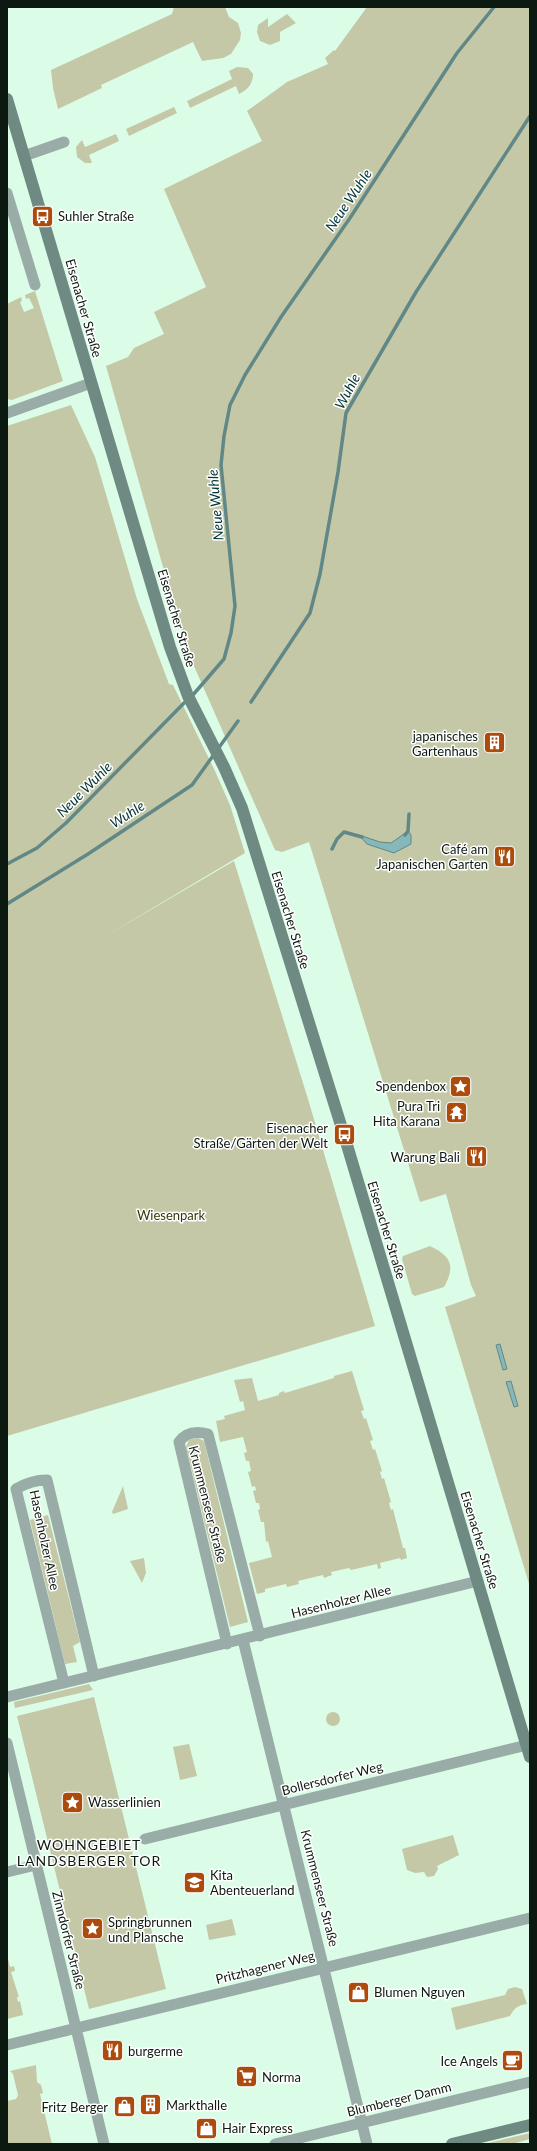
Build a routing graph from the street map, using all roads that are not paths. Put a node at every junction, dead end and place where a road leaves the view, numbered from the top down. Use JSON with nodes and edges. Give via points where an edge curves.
{"nodes":[{"id":1,"x":7,"y":99,"type":"edge"},
{"id":2,"x":64,"y":142,"type":"dead end"},
{"id":3,"x":24,"y":156,"type":"junction"},
{"id":4,"x":7,"y":193,"type":"edge"},
{"id":5,"x":35,"y":285,"type":"dead end"},
{"id":6,"x":91,"y":383,"type":"junction"},
{"id":7,"x":7,"y":413,"type":"edge"},
{"id":8,"x":478,"y":1582,"type":"junction"},
{"id":9,"x":260,"y":1636,"type":"junction"},
{"id":10,"x":243,"y":1640,"type":"junction"},
{"id":11,"x":227,"y":1644,"type":"junction"},
{"id":12,"x":94,"y":1676,"type":"junction"},
{"id":13,"x":64,"y":1683,"type":"junction"},
{"id":14,"x":7,"y":1697,"type":"edge"},
{"id":15,"x":7,"y":1743,"type":"edge"},
{"id":16,"x":528,"y":1751,"type":"edge"},
{"id":17,"x":284,"y":1805,"type":"junction"},
{"id":18,"x":145,"y":1839,"type":"dead end"},
{"id":19,"x":36,"y":1865,"type":"junction"},
{"id":20,"x":7,"y":1872,"type":"edge"},
{"id":21,"x":530,"y":1918,"type":"edge"},
{"id":22,"x":325,"y":1967,"type":"junction"},
{"id":23,"x":76,"y":2028,"type":"junction"},
{"id":24,"x":7,"y":2045,"type":"edge"},
{"id":25,"x":530,"y":2082,"type":"edge"},
{"id":26,"x":362,"y":2123,"type":"junction"},
{"id":27,"x":530,"y":2125,"type":"edge"},
{"id":28,"x":104,"y":2144,"type":"edge"},
{"id":29,"x":275,"y":2144,"type":"edge"},
{"id":30,"x":367,"y":2144,"type":"edge"},
{"id":31,"x":452,"y":2144,"type":"edge"}],
"edges":[{"from":1,"to":3,"type":"street","name":"Eisenacher Straße"},
{"from":2,"to":3,"type":"street"},
{"from":3,"to":6,"type":"street","name":"Eisenacher Straße"},
{"from":4,"to":5,"type":"street"},
{"from":6,"to":7,"type":"street"},
{"from":6,"to":8,"type":"street","name":"Eisenacher Straße","via":[[182,680],[195,712],[240,801],[344,1135]]},
{"from":8,"to":9,"type":"street","name":"Hasenholzer Allee"},
{"from":8,"to":16,"type":"street","name":"Eisenacher Straße"},
{"from":9,"to":10,"type":"street","name":"Hasenholzer Allee"},
{"from":9,"to":11,"type":"street","name":"Krummenseer Straße","via":[[208,1434],[192,1432],[182,1437],[179,1442]]},
{"from":10,"to":11,"type":"street","name":"Hasenholzer Allee"},
{"from":10,"to":17,"type":"street","name":"Krummenseer Straße"},
{"from":11,"to":12,"type":"street","name":"Hasenholzer Allee"},
{"from":12,"to":13,"type":"street","name":"Hasenholzer Allee"},
{"from":12,"to":13,"type":"street","name":"Hasenholzer Allee","via":[[46,1480],[37,1480],[16,1489]]},
{"from":13,"to":14,"type":"street","name":"Hasenholzer Allee"},
{"from":15,"to":19,"type":"street","name":"Zinndorfer Straße"},
{"from":16,"to":17,"type":"street","name":"Bollersdorfer Weg"},
{"from":17,"to":18,"type":"street","name":"Bollersdorfer Weg"},
{"from":17,"to":22,"type":"street","name":"Krummenseer Straße"},
{"from":19,"to":20,"type":"street"},
{"from":19,"to":23,"type":"street","name":"Zinndorfer Straße"},
{"from":21,"to":22,"type":"street","name":"Pritzhagener Weg"},
{"from":22,"to":23,"type":"street","name":"Pritzhagener Weg"},
{"from":22,"to":26,"type":"street","name":"Krummenseer Straße"},
{"from":23,"to":24,"type":"street","name":"Pritzhagener Weg"},
{"from":23,"to":28,"type":"street","name":"Zinndorfer Straße"},
{"from":25,"to":26,"type":"street","name":"Blumberger Damm"},
{"from":26,"to":29,"type":"street","name":"Blumberger Damm"},
{"from":26,"to":30,"type":"street","name":"Krummenseer Straße"},
{"from":27,"to":31,"type":"street"}]}
